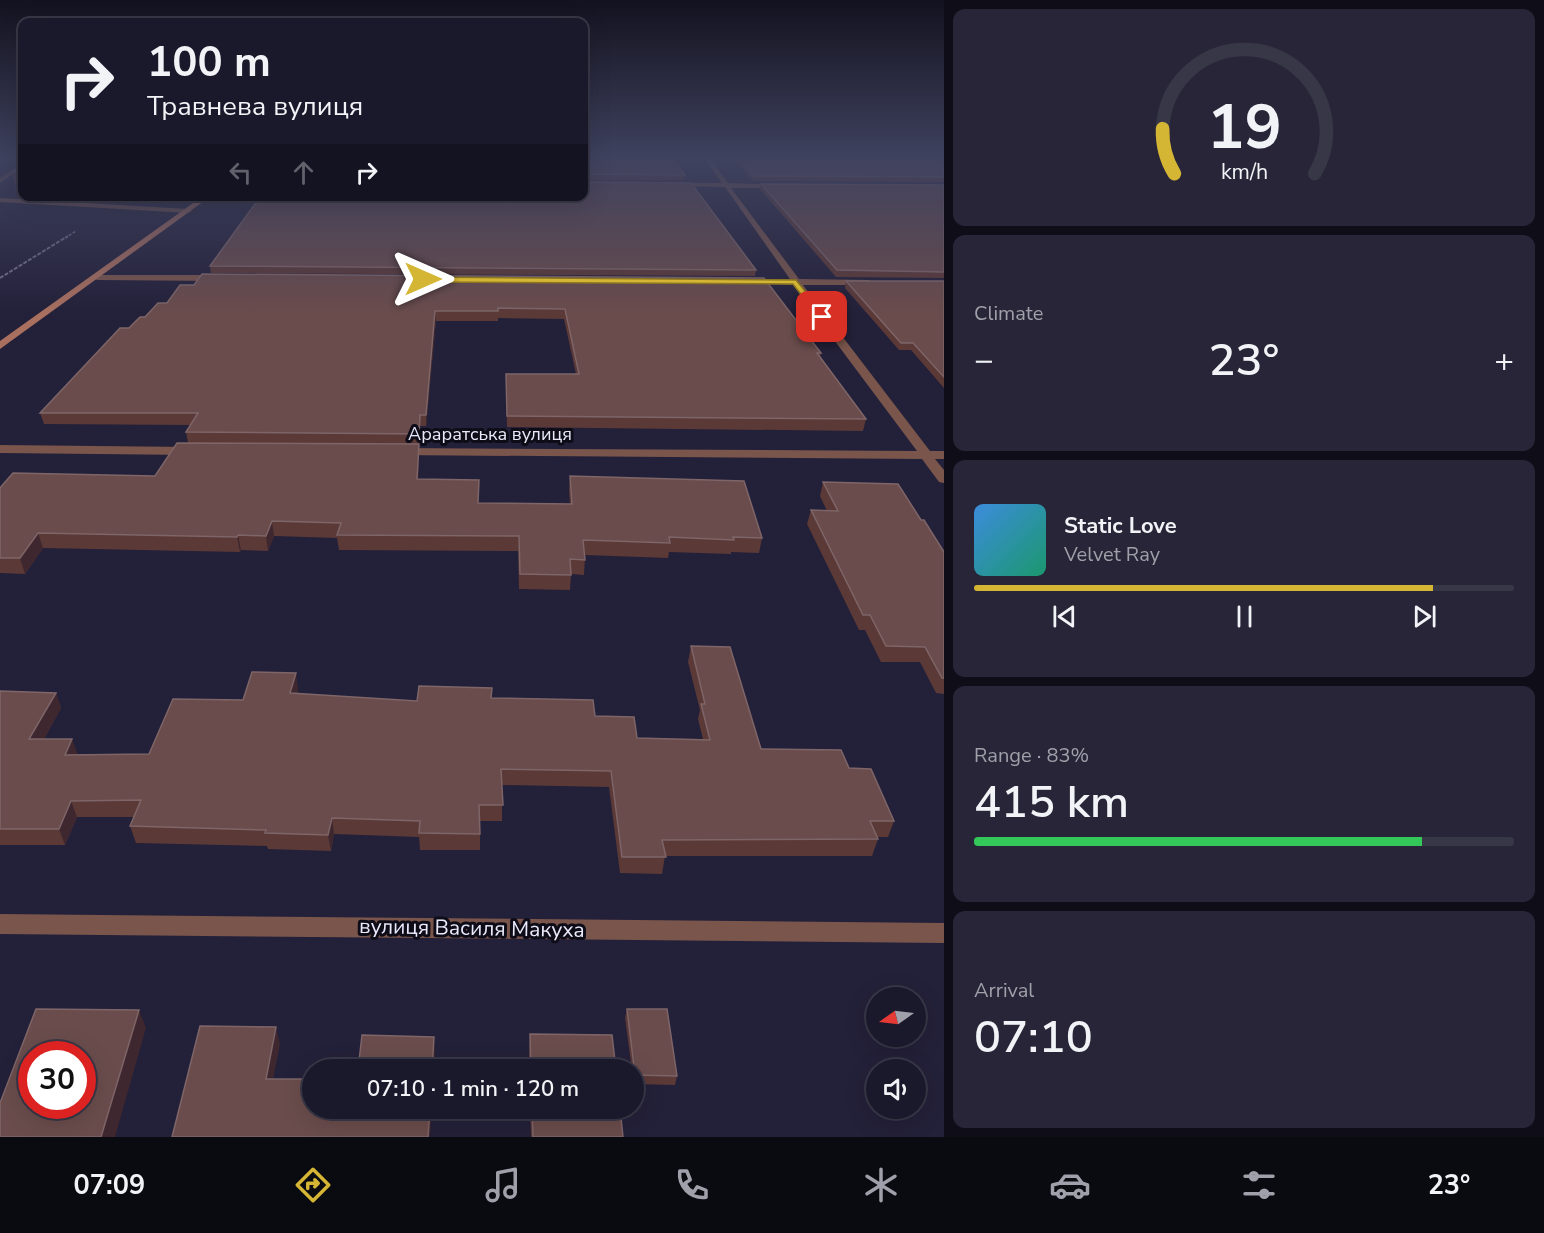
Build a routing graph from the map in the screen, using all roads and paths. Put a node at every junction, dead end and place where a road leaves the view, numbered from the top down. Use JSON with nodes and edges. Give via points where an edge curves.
{"nodes":[{"id":1,"x":109,"y":210,"type":"edge"},
{"id":2,"x":171,"y":210,"type":"edge"},
{"id":3,"x":745,"y":210,"type":"edge"},
{"id":4,"x":189,"y":211,"type":"joint"},
{"id":5,"x":97,"y":277,"type":"junction"},
{"id":6,"x":0,"y":278,"type":"edge"},
{"id":7,"x":227,"y":278,"type":"edge"},
{"id":8,"x":736,"y":282,"type":"edge"},
{"id":9,"x":796,"y":282,"type":"junction"},
{"id":10,"x":876,"y":282,"type":"edge"},
{"id":11,"x":0,"y":346,"type":"edge"},
{"id":12,"x":0,"y":449,"type":"edge"},
{"id":13,"x":202,"y":451,"type":"edge"},
{"id":14,"x":380,"y":452,"type":"edge"},
{"id":15,"x":926,"y":455,"type":"junction"},
{"id":16,"x":944,"y":455,"type":"edge"},
{"id":17,"x":944,"y":479,"type":"edge"},
{"id":18,"x":0,"y":924,"type":"edge"},
{"id":19,"x":944,"y":933,"type":"edge"}],
"edges":[{"from":1,"to":6,"type":"path"},
{"from":2,"to":4,"type":"street"},
{"from":3,"to":9,"type":"street"},
{"from":4,"to":5,"type":"main road"},
{"from":5,"to":7,"type":"street"},
{"from":5,"to":11,"type":"main road"},
{"from":8,"to":9,"type":"street"},
{"from":9,"to":10,"type":"street"},
{"from":9,"to":15,"type":"street"},
{"from":12,"to":13,"type":"street"},
{"from":14,"to":15,"type":"street","name":"Араратська вулиця"},
{"from":15,"to":16,"type":"street","name":"Араратська вулиця"},
{"from":15,"to":17,"type":"street"},
{"from":18,"to":19,"type":"street","name":"вулиця Василя Макуха"}]}
